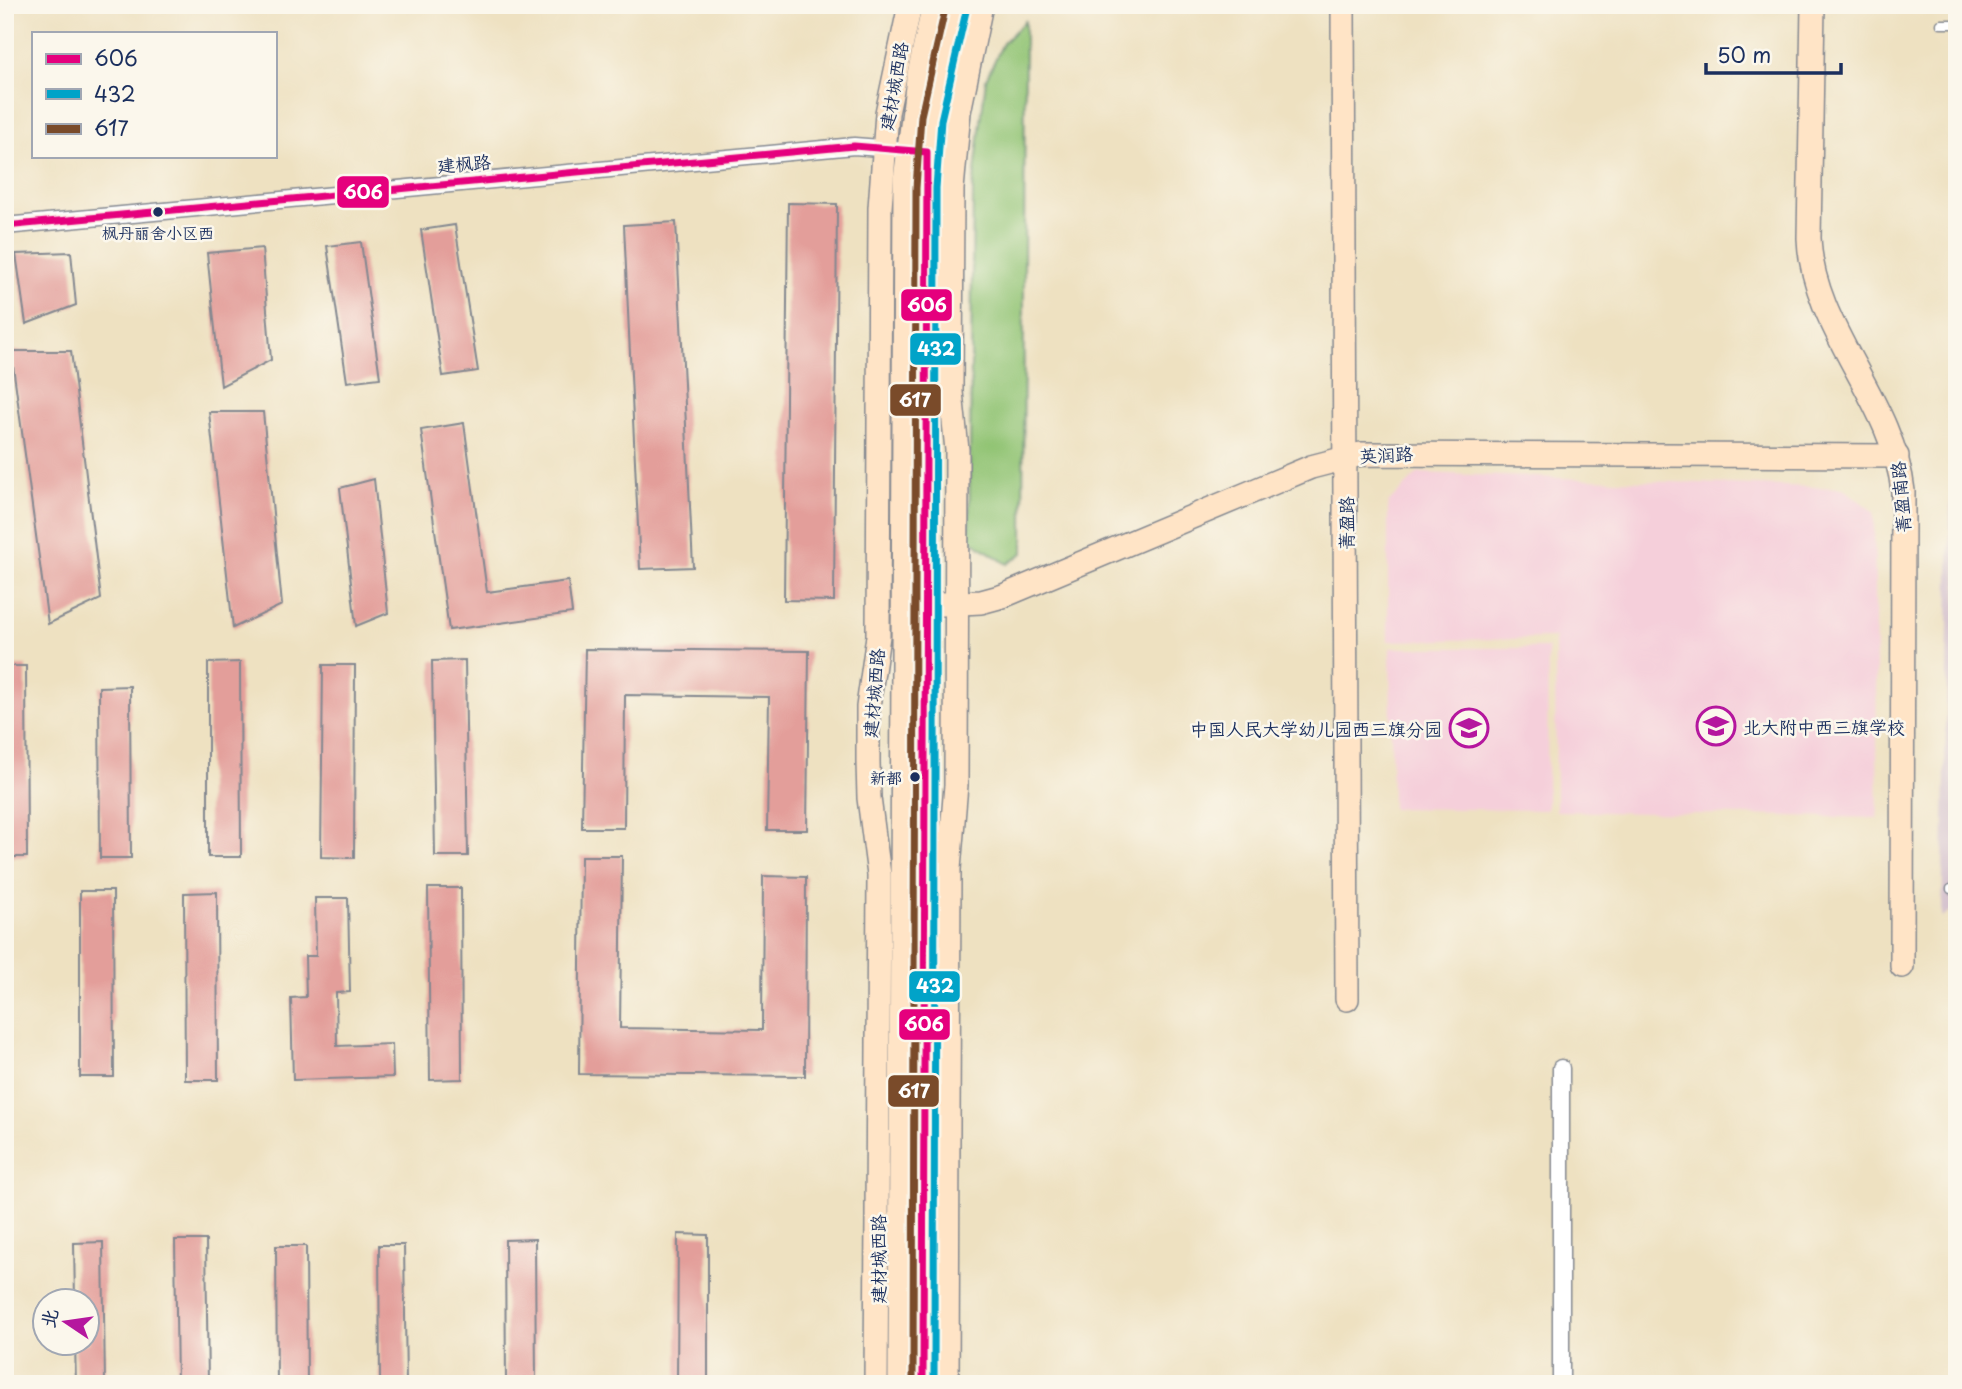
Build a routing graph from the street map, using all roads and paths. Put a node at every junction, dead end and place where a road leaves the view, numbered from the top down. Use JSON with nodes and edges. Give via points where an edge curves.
{"nodes":[{"id":1,"x":909,"y":5,"type":"edge"},
{"id":2,"x":934,"y":5,"type":"edge"},
{"id":3,"x":957,"y":5,"type":"edge"},
{"id":4,"x":981,"y":5,"type":"edge"},
{"id":5,"x":1343,"y":5,"type":"edge"},
{"id":6,"x":1813,"y":5,"type":"edge"},
{"id":7,"x":1941,"y":24,"type":"dead end"},
{"id":8,"x":1957,"y":24,"type":"edge"},
{"id":9,"x":937,"y":88,"type":"junction"},
{"id":10,"x":883,"y":147,"type":"junction"},
{"id":11,"x":917,"y":150,"type":"junction"},
{"id":12,"x":5,"y":226,"type":"edge"},
{"id":13,"x":1897,"y":456,"type":"junction"},
{"id":14,"x":1345,"y":457,"type":"junction"},
{"id":15,"x":914,"y":604,"type":"junction"},
{"id":16,"x":957,"y":604,"type":"junction"},
{"id":17,"x":1902,"y":966,"type":"dead end"},
{"id":18,"x":1346,"y":999,"type":"dead end"},
{"id":19,"x":1561,"y":1068,"type":"dead end"},
{"id":20,"x":876,"y":1384,"type":"edge"},
{"id":21,"x":900,"y":1384,"type":"edge"},
{"id":22,"x":923,"y":1384,"type":"edge"},
{"id":23,"x":947,"y":1384,"type":"edge"},
{"id":24,"x":1562,"y":1384,"type":"edge"}],
"edges":[{"from":1,"to":10,"type":"street","name":"建材城西路"},
{"from":2,"to":11,"type":"street","name":"建材城西路"},
{"from":3,"to":9,"type":"street","name":"建材城西路"},
{"from":4,"to":9,"type":"street"},
{"from":4,"to":16,"type":"street","via":[[959,112],[951,189]]},
{"from":5,"to":14,"type":"street","name":"菁盈路"},
{"from":6,"to":13,"type":"street","name":"菁盈南路","via":[[1812,271]]},
{"from":7,"to":8,"type":"lane"},
{"from":9,"to":11,"type":"street","name":"建材城西路"},
{"from":10,"to":11,"type":"street","name":"建枫路"},
{"from":10,"to":12,"type":"street","name":"建枫路","via":[[854,146]]},
{"from":10,"to":20,"type":"street","name":"建材城西路","via":[[878,636],[868,707],[869,798],[878,875]]},
{"from":11,"to":15,"type":"street","name":"建材城西路"},
{"from":13,"to":14,"type":"street","name":"英润路","via":[[1377,452]]},
{"from":13,"to":17,"type":"street","name":"菁盈南路","via":[[1903,503]]},
{"from":14,"to":16,"type":"street","name":"英润路","via":[[1311,467],[1003,596]]},
{"from":14,"to":18,"type":"street","name":"菁盈路"},
{"from":15,"to":16,"type":"street","name":"英润路"},
{"from":15,"to":21,"type":"street","name":"建材城西路"},
{"from":15,"to":22,"type":"street","name":"建材城西路"},
{"from":16,"to":23,"type":"street","via":[[956,785],[949,882]]},
{"from":19,"to":24,"type":"street"}]}
